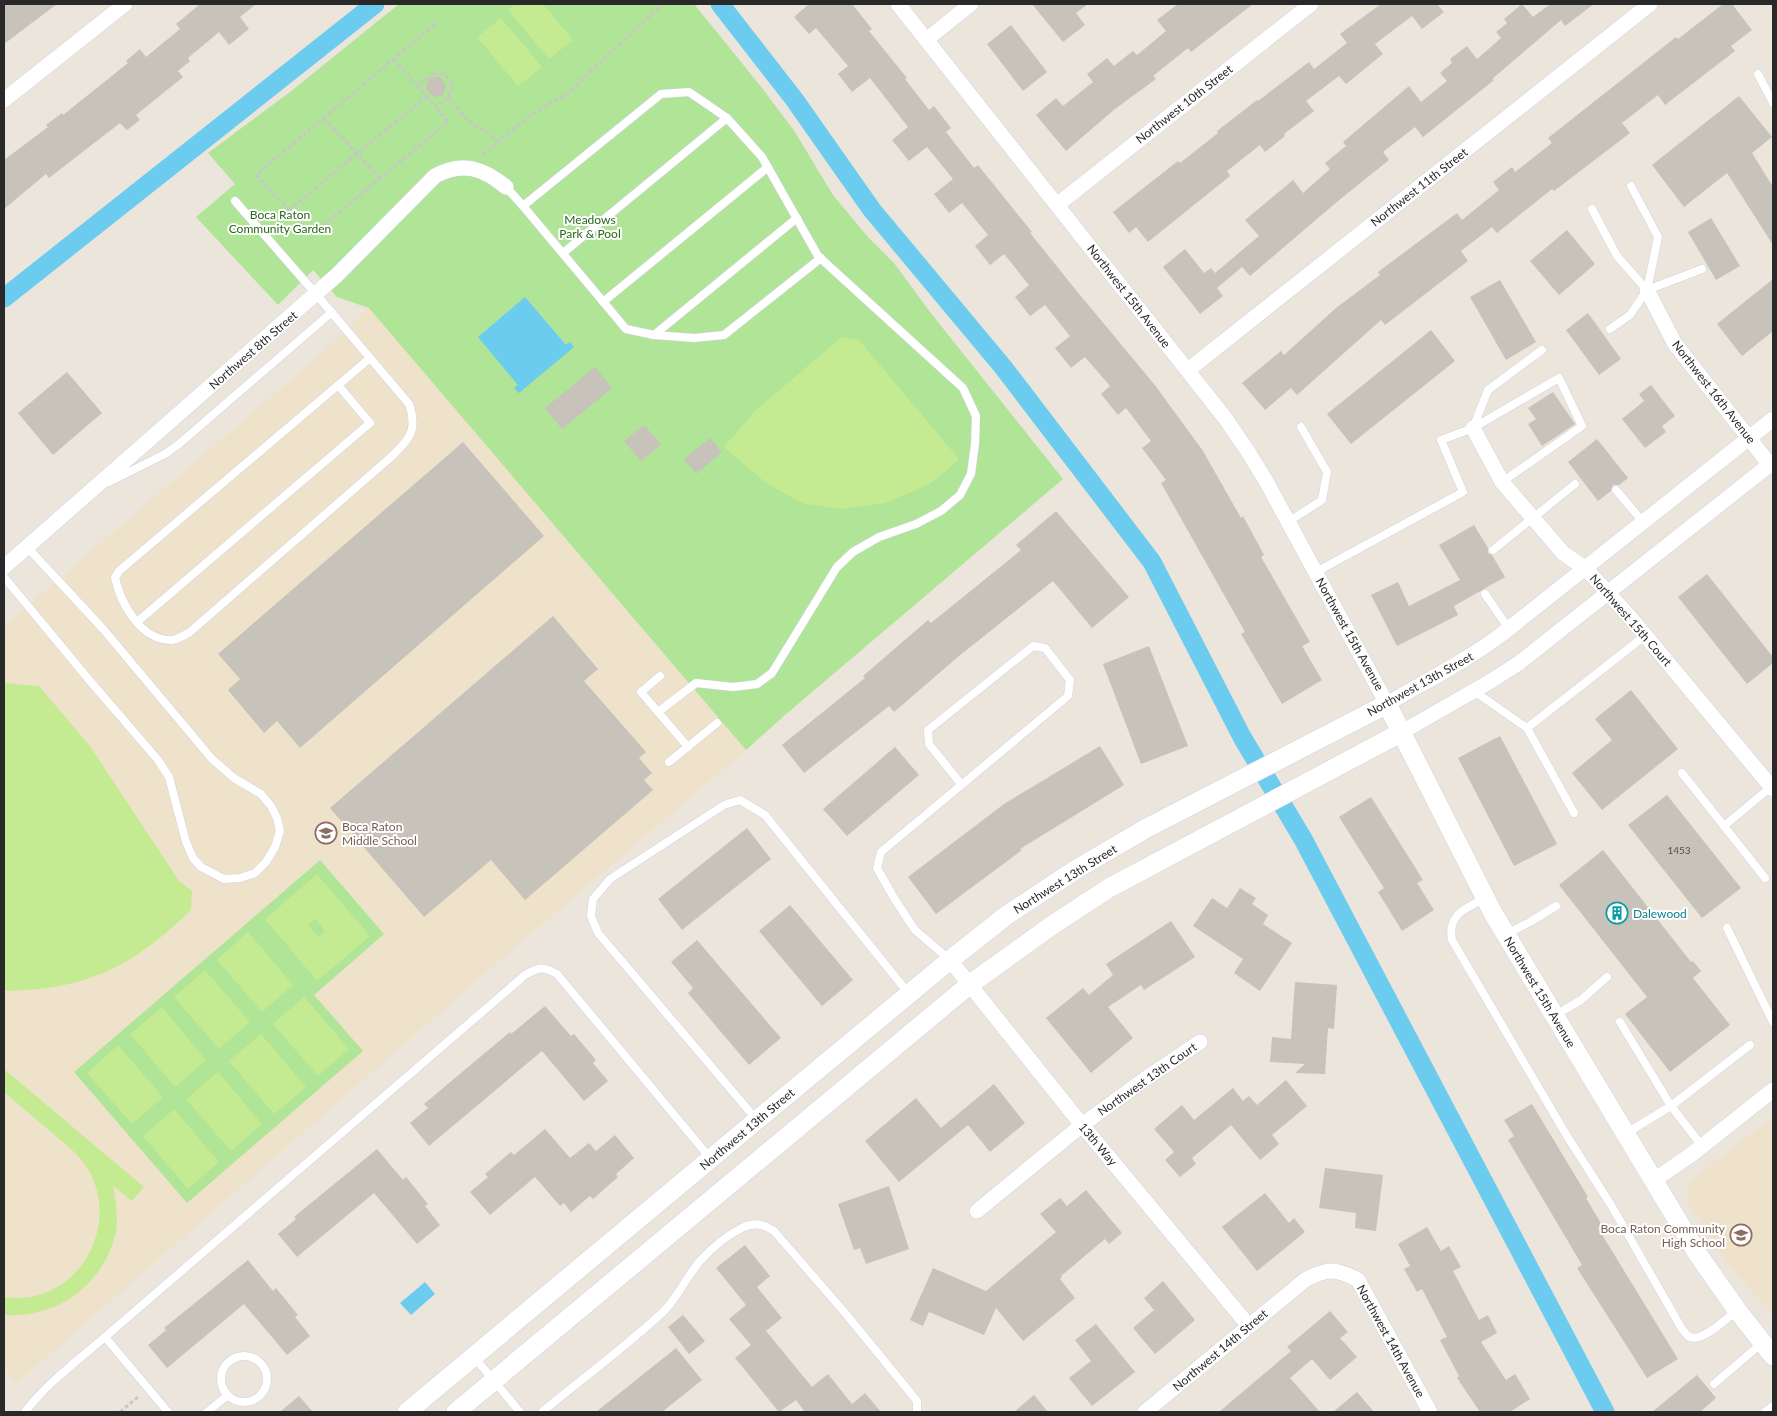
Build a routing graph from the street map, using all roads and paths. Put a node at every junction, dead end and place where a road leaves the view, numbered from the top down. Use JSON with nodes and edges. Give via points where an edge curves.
{"nodes":[{"id":1,"x":125,"y":4,"type":"edge"},
{"id":2,"x":660,"y":4,"type":"edge"},
{"id":3,"x":898,"y":4,"type":"edge"},
{"id":4,"x":971,"y":4,"type":"edge"},
{"id":5,"x":1311,"y":4,"type":"edge"},
{"id":6,"x":1650,"y":4,"type":"edge"},
{"id":7,"x":436,"y":24,"type":"dead end"},
{"id":8,"x":926,"y":40,"type":"junction"},
{"id":9,"x":394,"y":59,"type":"junction"},
{"id":10,"x":1758,"y":74,"type":"dead end"},
{"id":11,"x":418,"y":86,"type":"junction"},
{"id":12,"x":427,"y":96,"type":"junction"},
{"id":13,"x":448,"y":97,"type":"junction"},
{"id":14,"x":4,"y":100,"type":"edge"},
{"id":15,"x":1773,"y":103,"type":"edge"},
{"id":16,"x":436,"y":107,"type":"junction"},
{"id":17,"x":324,"y":118,"type":"junction"},
{"id":18,"x":727,"y":118,"type":"junction"},
{"id":19,"x":498,"y":142,"type":"junction"},
{"id":20,"x":356,"y":154,"type":"junction"},
{"id":21,"x":768,"y":168,"type":"junction"},
{"id":22,"x":474,"y":169,"type":"junction"},
{"id":23,"x":380,"y":179,"type":"junction"},
{"id":24,"x":1631,"y":186,"type":"dead end"},
{"id":25,"x":506,"y":187,"type":"joint"},
{"id":26,"x":235,"y":202,"type":"dead end"},
{"id":27,"x":1057,"y":205,"type":"junction"},
{"id":28,"x":523,"y":206,"type":"junction"},
{"id":29,"x":1592,"y":209,"type":"dead end"},
{"id":30,"x":289,"y":210,"type":"junction"},
{"id":31,"x":796,"y":218,"type":"junction"},
{"id":32,"x":563,"y":254,"type":"junction"},
{"id":33,"x":821,"y":258,"type":"junction"},
{"id":34,"x":1702,"y":269,"type":"dead end"},
{"id":35,"x":1647,"y":290,"type":"junction"},
{"id":36,"x":316,"y":294,"type":"junction"},
{"id":37,"x":603,"y":302,"type":"junction"},
{"id":38,"x":332,"y":312,"type":"junction"},
{"id":39,"x":1610,"y":329,"type":"dead end"},
{"id":40,"x":654,"y":335,"type":"junction"},
{"id":41,"x":1542,"y":350,"type":"dead end"},
{"id":42,"x":370,"y":358,"type":"junction"},
{"id":43,"x":1188,"y":370,"type":"junction"},
{"id":44,"x":338,"y":385,"type":"junction"},
{"id":45,"x":1773,"y":419,"type":"edge"},
{"id":46,"x":1301,"y":427,"type":"dead end"},
{"id":47,"x":1473,"y":428,"type":"junction"},
{"id":48,"x":1749,"y":438,"type":"junction"},
{"id":49,"x":1771,"y":463,"type":"edge"},
{"id":50,"x":1502,"y":482,"type":"junction"},
{"id":51,"x":1575,"y":484,"type":"dead end"},
{"id":52,"x":92,"y":490,"type":"junction"},
{"id":53,"x":1616,"y":490,"type":"dead end"},
{"id":54,"x":1533,"y":519,"type":"junction"},
{"id":55,"x":1288,"y":522,"type":"junction"},
{"id":56,"x":1643,"y":522,"type":"junction"},
{"id":57,"x":27,"y":547,"type":"junction"},
{"id":58,"x":1493,"y":550,"type":"dead end"},
{"id":59,"x":4,"y":567,"type":"edge"},
{"id":60,"x":1586,"y":569,"type":"junction"},
{"id":61,"x":1316,"y":572,"type":"junction"},
{"id":62,"x":4,"y":577,"type":"edge"},
{"id":63,"x":1608,"y":593,"type":"junction"},
{"id":64,"x":1485,"y":594,"type":"dead end"},
{"id":65,"x":137,"y":622,"type":"junction"},
{"id":66,"x":1509,"y":629,"type":"junction"},
{"id":67,"x":1646,"y":635,"type":"junction"},
{"id":68,"x":660,"y":676,"type":"dead end"},
{"id":69,"x":1474,"y":691,"type":"junction"},
{"id":70,"x":1387,"y":704,"type":"junction"},
{"id":71,"x":658,"y":712,"type":"junction"},
{"id":72,"x":717,"y":723,"type":"dead end"},
{"id":73,"x":1527,"y":728,"type":"junction"},
{"id":74,"x":1402,"y":732,"type":"junction"},
{"id":75,"x":688,"y":747,"type":"junction"},
{"id":76,"x":669,"y":762,"type":"dead end"},
{"id":77,"x":1682,"y":773,"type":"dead end"},
{"id":78,"x":961,"y":784,"type":"junction"},
{"id":79,"x":1772,"y":788,"type":"edge"},
{"id":80,"x":1574,"y":813,"type":"dead end"},
{"id":81,"x":1724,"y":826,"type":"junction"},
{"id":82,"x":1765,"y":878,"type":"dead end"},
{"id":83,"x":1486,"y":898,"type":"junction"},
{"id":84,"x":1556,"y":906,"type":"dead end"},
{"id":85,"x":1727,"y":928,"type":"dead end"},
{"id":86,"x":1506,"y":934,"type":"junction"},
{"id":87,"x":950,"y":960,"type":"junction"},
{"id":88,"x":1607,"y":977,"type":"dead end"},
{"id":89,"x":969,"y":985,"type":"junction"},
{"id":90,"x":909,"y":994,"type":"junction"},
{"id":91,"x":1554,"y":1016,"type":"junction"},
{"id":92,"x":1620,"y":1022,"type":"dead end"},
{"id":93,"x":1773,"y":1022,"type":"edge"},
{"id":94,"x":1200,"y":1042,"type":"dead end"},
{"id":95,"x":1750,"y":1045,"type":"dead end"},
{"id":96,"x":1773,"y":1090,"type":"edge"},
{"id":97,"x":1773,"y":1101,"type":"edge"},
{"id":98,"x":1757,"y":1102,"type":"junction"},
{"id":99,"x":1671,"y":1106,"type":"junction"},
{"id":100,"x":757,"y":1120,"type":"junction"},
{"id":101,"x":1082,"y":1125,"type":"junction"},
{"id":102,"x":1625,"y":1134,"type":"junction"},
{"id":103,"x":1702,"y":1146,"type":"junction"},
{"id":104,"x":712,"y":1159,"type":"junction"},
{"id":105,"x":1653,"y":1181,"type":"junction"},
{"id":106,"x":977,"y":1211,"type":"dead end"},
{"id":107,"x":1294,"y":1288,"type":"joint"},
{"id":108,"x":1737,"y":1310,"type":"junction"},
{"id":109,"x":1249,"y":1326,"type":"junction"},
{"id":110,"x":105,"y":1337,"type":"junction"},
{"id":111,"x":1768,"y":1349,"type":"edge"},
{"id":112,"x":474,"y":1357,"type":"junction"},
{"id":113,"x":494,"y":1380,"type":"junction"},
{"id":114,"x":1714,"y":1384,"type":"dead end"},
{"id":115,"x":227,"y":1396,"type":"junction"},
{"id":116,"x":129,"y":1405,"type":"dead end"},
{"id":117,"x":1773,"y":1406,"type":"edge"},
{"id":118,"x":24,"y":1412,"type":"edge"},
{"id":119,"x":120,"y":1412,"type":"edge"},
{"id":120,"x":168,"y":1412,"type":"edge"},
{"id":121,"x":207,"y":1412,"type":"edge"},
{"id":122,"x":407,"y":1412,"type":"edge"},
{"id":123,"x":456,"y":1412,"type":"edge"},
{"id":124,"x":520,"y":1412,"type":"edge"},
{"id":125,"x":542,"y":1412,"type":"edge"},
{"id":126,"x":917,"y":1412,"type":"edge"},
{"id":127,"x":1145,"y":1412,"type":"edge"},
{"id":128,"x":1430,"y":1412,"type":"edge"},
{"id":129,"x":1765,"y":1412,"type":"edge"}],
"edges":[{"from":1,"to":14,"type":"street"},
{"from":2,"to":19,"type":"path","via":[[566,94],[533,113]]},
{"from":3,"to":8,"type":"street","name":"Northwest 15th Avenue"},
{"from":4,"to":8,"type":"street"},
{"from":5,"to":27,"type":"street","name":"Northwest 10th Street"},
{"from":6,"to":43,"type":"street","name":"Northwest 11th Street"},
{"from":7,"to":9,"type":"path"},
{"from":8,"to":27,"type":"street","name":"Northwest 15th Avenue"},
{"from":9,"to":11,"type":"path"},
{"from":9,"to":17,"type":"path"},
{"from":10,"to":15,"type":"lane"},
{"from":11,"to":12,"type":"path"},
{"from":11,"to":13,"type":"path","via":[[434,74],[444,74],[452,82]]},
{"from":12,"to":16,"type":"path"},
{"from":12,"to":20,"type":"path"},
{"from":13,"to":16,"type":"path"},
{"from":13,"to":19,"type":"path","via":[[465,117]]},
{"from":16,"to":23,"type":"path","via":[[448,122]]},
{"from":17,"to":20,"type":"path"},
{"from":17,"to":30,"type":"path","via":[[256,175]]},
{"from":18,"to":21,"type":"lane"},
{"from":18,"to":28,"type":"lane","via":[[689,92],[662,94]]},
{"from":18,"to":32,"type":"lane"},
{"from":19,"to":22,"type":"path","via":[[481,156]]},
{"from":20,"to":23,"type":"path"},
{"from":20,"to":30,"type":"path"},
{"from":21,"to":31,"type":"lane"},
{"from":21,"to":37,"type":"lane"},
{"from":22,"to":25,"type":"street","name":"Northwest 8th Street","via":[[495,177]]},
{"from":22,"to":36,"type":"street","name":"Northwest 8th Street","via":[[446,170],[435,176]]},
{"from":23,"to":30,"type":"path","via":[[312,235]]},
{"from":24,"to":35,"type":"lane","via":[[1658,237]]},
{"from":25,"to":28,"type":"lane"},
{"from":26,"to":36,"type":"lane"},
{"from":27,"to":43,"type":"street","name":"Northwest 15th Avenue"},
{"from":28,"to":32,"type":"lane"},
{"from":29,"to":35,"type":"lane","via":[[1617,256]]},
{"from":31,"to":33,"type":"lane"},
{"from":31,"to":40,"type":"lane"},
{"from":32,"to":37,"type":"lane"},
{"from":33,"to":40,"type":"lane","via":[[724,335],[694,338]]},
{"from":33,"to":71,"type":"lane","via":[[963,388],[976,416],[971,474],[960,495],[941,511],[880,537],[853,552],[837,567],[772,674],[757,684],[733,687],[696,683]]},
{"from":34,"to":35,"type":"lane"},
{"from":35,"to":39,"type":"lane","via":[[1630,315]]},
{"from":35,"to":48,"type":"street","name":"Northwest 16th Avenue","via":[[1675,344]]},
{"from":36,"to":38,"type":"lane"},
{"from":36,"to":52,"type":"street","name":"Northwest 8th Street"},
{"from":37,"to":40,"type":"lane","via":[[626,329]]},
{"from":38,"to":42,"type":"lane"},
{"from":38,"to":52,"type":"lane","via":[[179,444]]},
{"from":41,"to":47,"type":"lane","via":[[1488,390]]},
{"from":42,"to":44,"type":"lane"},
{"from":42,"to":65,"type":"lane","via":[[409,404],[413,429],[406,443],[190,632],[173,640],[157,638]]},
{"from":43,"to":55,"type":"street","name":"Northwest 15th Avenue","via":[[1247,450]]},
{"from":44,"to":65,"type":"lane","via":[[118,571],[115,578],[117,589]]},
{"from":44,"to":65,"type":"lane","via":[[370,423]]},
{"from":45,"to":48,"type":"street","name":"Northwest 13th Street"},
{"from":46,"to":55,"type":"lane","via":[[1327,472],[1322,500]]},
{"from":47,"to":50,"type":"street","name":"Northwest 15th Court"},
{"from":47,"to":50,"type":"lane","via":[[1559,378],[1582,426]]},
{"from":47,"to":61,"type":"lane","via":[[1441,440],[1463,492]]},
{"from":48,"to":49,"type":"street","name":"Northwest 16th Avenue"},
{"from":48,"to":56,"type":"street","name":"Northwest 13th Street"},
{"from":49,"to":63,"type":"street"},
{"from":50,"to":54,"type":"street","name":"Northwest 15th Court"},
{"from":51,"to":54,"type":"lane"},
{"from":52,"to":57,"type":"street","name":"Northwest 8th Street"},
{"from":53,"to":56,"type":"lane"},
{"from":54,"to":58,"type":"lane"},
{"from":54,"to":60,"type":"street","name":"Northwest 15th Court","via":[[1563,553]]},
{"from":55,"to":61,"type":"street","name":"Northwest 15th Avenue"},
{"from":56,"to":60,"type":"street","name":"Northwest 13th Street"},
{"from":57,"to":59,"type":"street","name":"Northwest 8th Street"},
{"from":57,"to":62,"type":"lane","via":[[104,630],[212,759],[234,778],[261,794],[270,806],[280,831],[275,847],[255,873],[224,880],[201,867],[193,858],[169,777],[158,760]]},
{"from":60,"to":63,"type":"street","name":"Northwest 15th Court"},
{"from":60,"to":66,"type":"street","name":"Northwest 13th Street"},
{"from":61,"to":70,"type":"street","name":"Northwest 15th Avenue"},
{"from":63,"to":67,"type":"street","name":"Northwest 15th Court"},
{"from":63,"to":69,"type":"street","via":[[1519,663]]},
{"from":64,"to":66,"type":"lane"},
{"from":66,"to":70,"type":"street","name":"Northwest 13th Street"},
{"from":67,"to":73,"type":"lane"},
{"from":67,"to":79,"type":"street","name":"Northwest 15th Court"},
{"from":68,"to":71,"type":"lane","via":[[641,692]]},
{"from":69,"to":73,"type":"lane"},
{"from":69,"to":74,"type":"street"},
{"from":70,"to":74,"type":"street","name":"Northwest 15th Avenue"},
{"from":70,"to":87,"type":"street","name":"Northwest 13th Street","via":[[1145,829],[1075,870],[1008,915]]},
{"from":71,"to":75,"type":"lane"},
{"from":72,"to":75,"type":"lane"},
{"from":73,"to":80,"type":"lane"},
{"from":74,"to":83,"type":"street","name":"Northwest 15th Avenue"},
{"from":74,"to":89,"type":"street","via":[[1109,888]]},
{"from":75,"to":76,"type":"lane"},
{"from":77,"to":81,"type":"lane"},
{"from":78,"to":78,"type":"lane","via":[[1068,696],[1070,680],[1045,648],[1033,646],[928,730],[929,744]]},
{"from":78,"to":87,"type":"lane","via":[[881,852],[877,868],[915,930]]},
{"from":79,"to":81,"type":"lane"},
{"from":81,"to":82,"type":"lane"},
{"from":83,"to":86,"type":"street","name":"Northwest 15th Avenue"},
{"from":83,"to":108,"type":"lane","via":[[1455,918],[1451,924],[1452,940],[1682,1329],[1688,1336],[1700,1337]]},
{"from":84,"to":86,"type":"lane"},
{"from":85,"to":93,"type":"lane"},
{"from":86,"to":91,"type":"street","name":"Northwest 15th Avenue"},
{"from":87,"to":89,"type":"street","name":"13th Way"},
{"from":87,"to":90,"type":"street","name":"Northwest 13th Street"},
{"from":88,"to":91,"type":"lane","via":[[1581,1000]]},
{"from":89,"to":101,"type":"street","name":"13th Way"},
{"from":89,"to":113,"type":"street"},
{"from":90,"to":100,"type":"street","name":"Northwest 13th Street"},
{"from":90,"to":100,"type":"lane","via":[[765,815],[740,800],[724,805],[610,879],[593,899],[591,916],[598,933]]},
{"from":91,"to":102,"type":"street","name":"Northwest 15th Avenue"},
{"from":92,"to":99,"type":"lane"},
{"from":94,"to":101,"type":"street","name":"Northwest 13th Court"},
{"from":95,"to":99,"type":"lane"},
{"from":96,"to":98,"type":"street"},
{"from":97,"to":98,"type":"lane"},
{"from":98,"to":103,"type":"street"},
{"from":99,"to":102,"type":"lane"},
{"from":99,"to":103,"type":"lane"},
{"from":100,"to":104,"type":"street","name":"Northwest 13th Street"},
{"from":101,"to":106,"type":"street","name":"Northwest 13th Court"},
{"from":101,"to":109,"type":"street","name":"13th Way"},
{"from":102,"to":105,"type":"street","name":"Northwest 15th Avenue"},
{"from":103,"to":105,"type":"street"},
{"from":104,"to":110,"type":"lane","via":[[557,974],[548,968],[536,968]]},
{"from":104,"to":112,"type":"street","name":"Northwest 13th Street"},
{"from":105,"to":108,"type":"street","name":"Northwest 15th Avenue"},
{"from":107,"to":109,"type":"street","name":"Northwest 14th Street"},
{"from":107,"to":128,"type":"street","name":"Northwest 14th Avenue","via":[[1322,1271],[1341,1271],[1358,1280]]},
{"from":108,"to":111,"type":"street","name":"Northwest 15th Avenue"},
{"from":109,"to":127,"type":"street","name":"Northwest 14th Street"},
{"from":110,"to":118,"type":"lane","via":[[52,1382]]},
{"from":110,"to":120,"type":"lane"},
{"from":111,"to":114,"type":"lane"},
{"from":112,"to":113,"type":"lane"},
{"from":112,"to":122,"type":"street","name":"Northwest 13th Street"},
{"from":113,"to":123,"type":"street"},
{"from":113,"to":124,"type":"lane"},
{"from":115,"to":115,"type":"lane","via":[[250,1402],[263,1393],[267,1377],[261,1363],[255,1358],[240,1356],[227,1362],[220,1375],[220,1383]]},
{"from":115,"to":121,"type":"lane"},
{"from":116,"to":119,"type":"path"},
{"from":117,"to":129,"type":"lane"},
{"from":125,"to":126,"type":"lane","via":[[663,1312],[700,1261],[741,1228],[758,1225],[774,1231],[846,1314],[917,1401]]}]}
